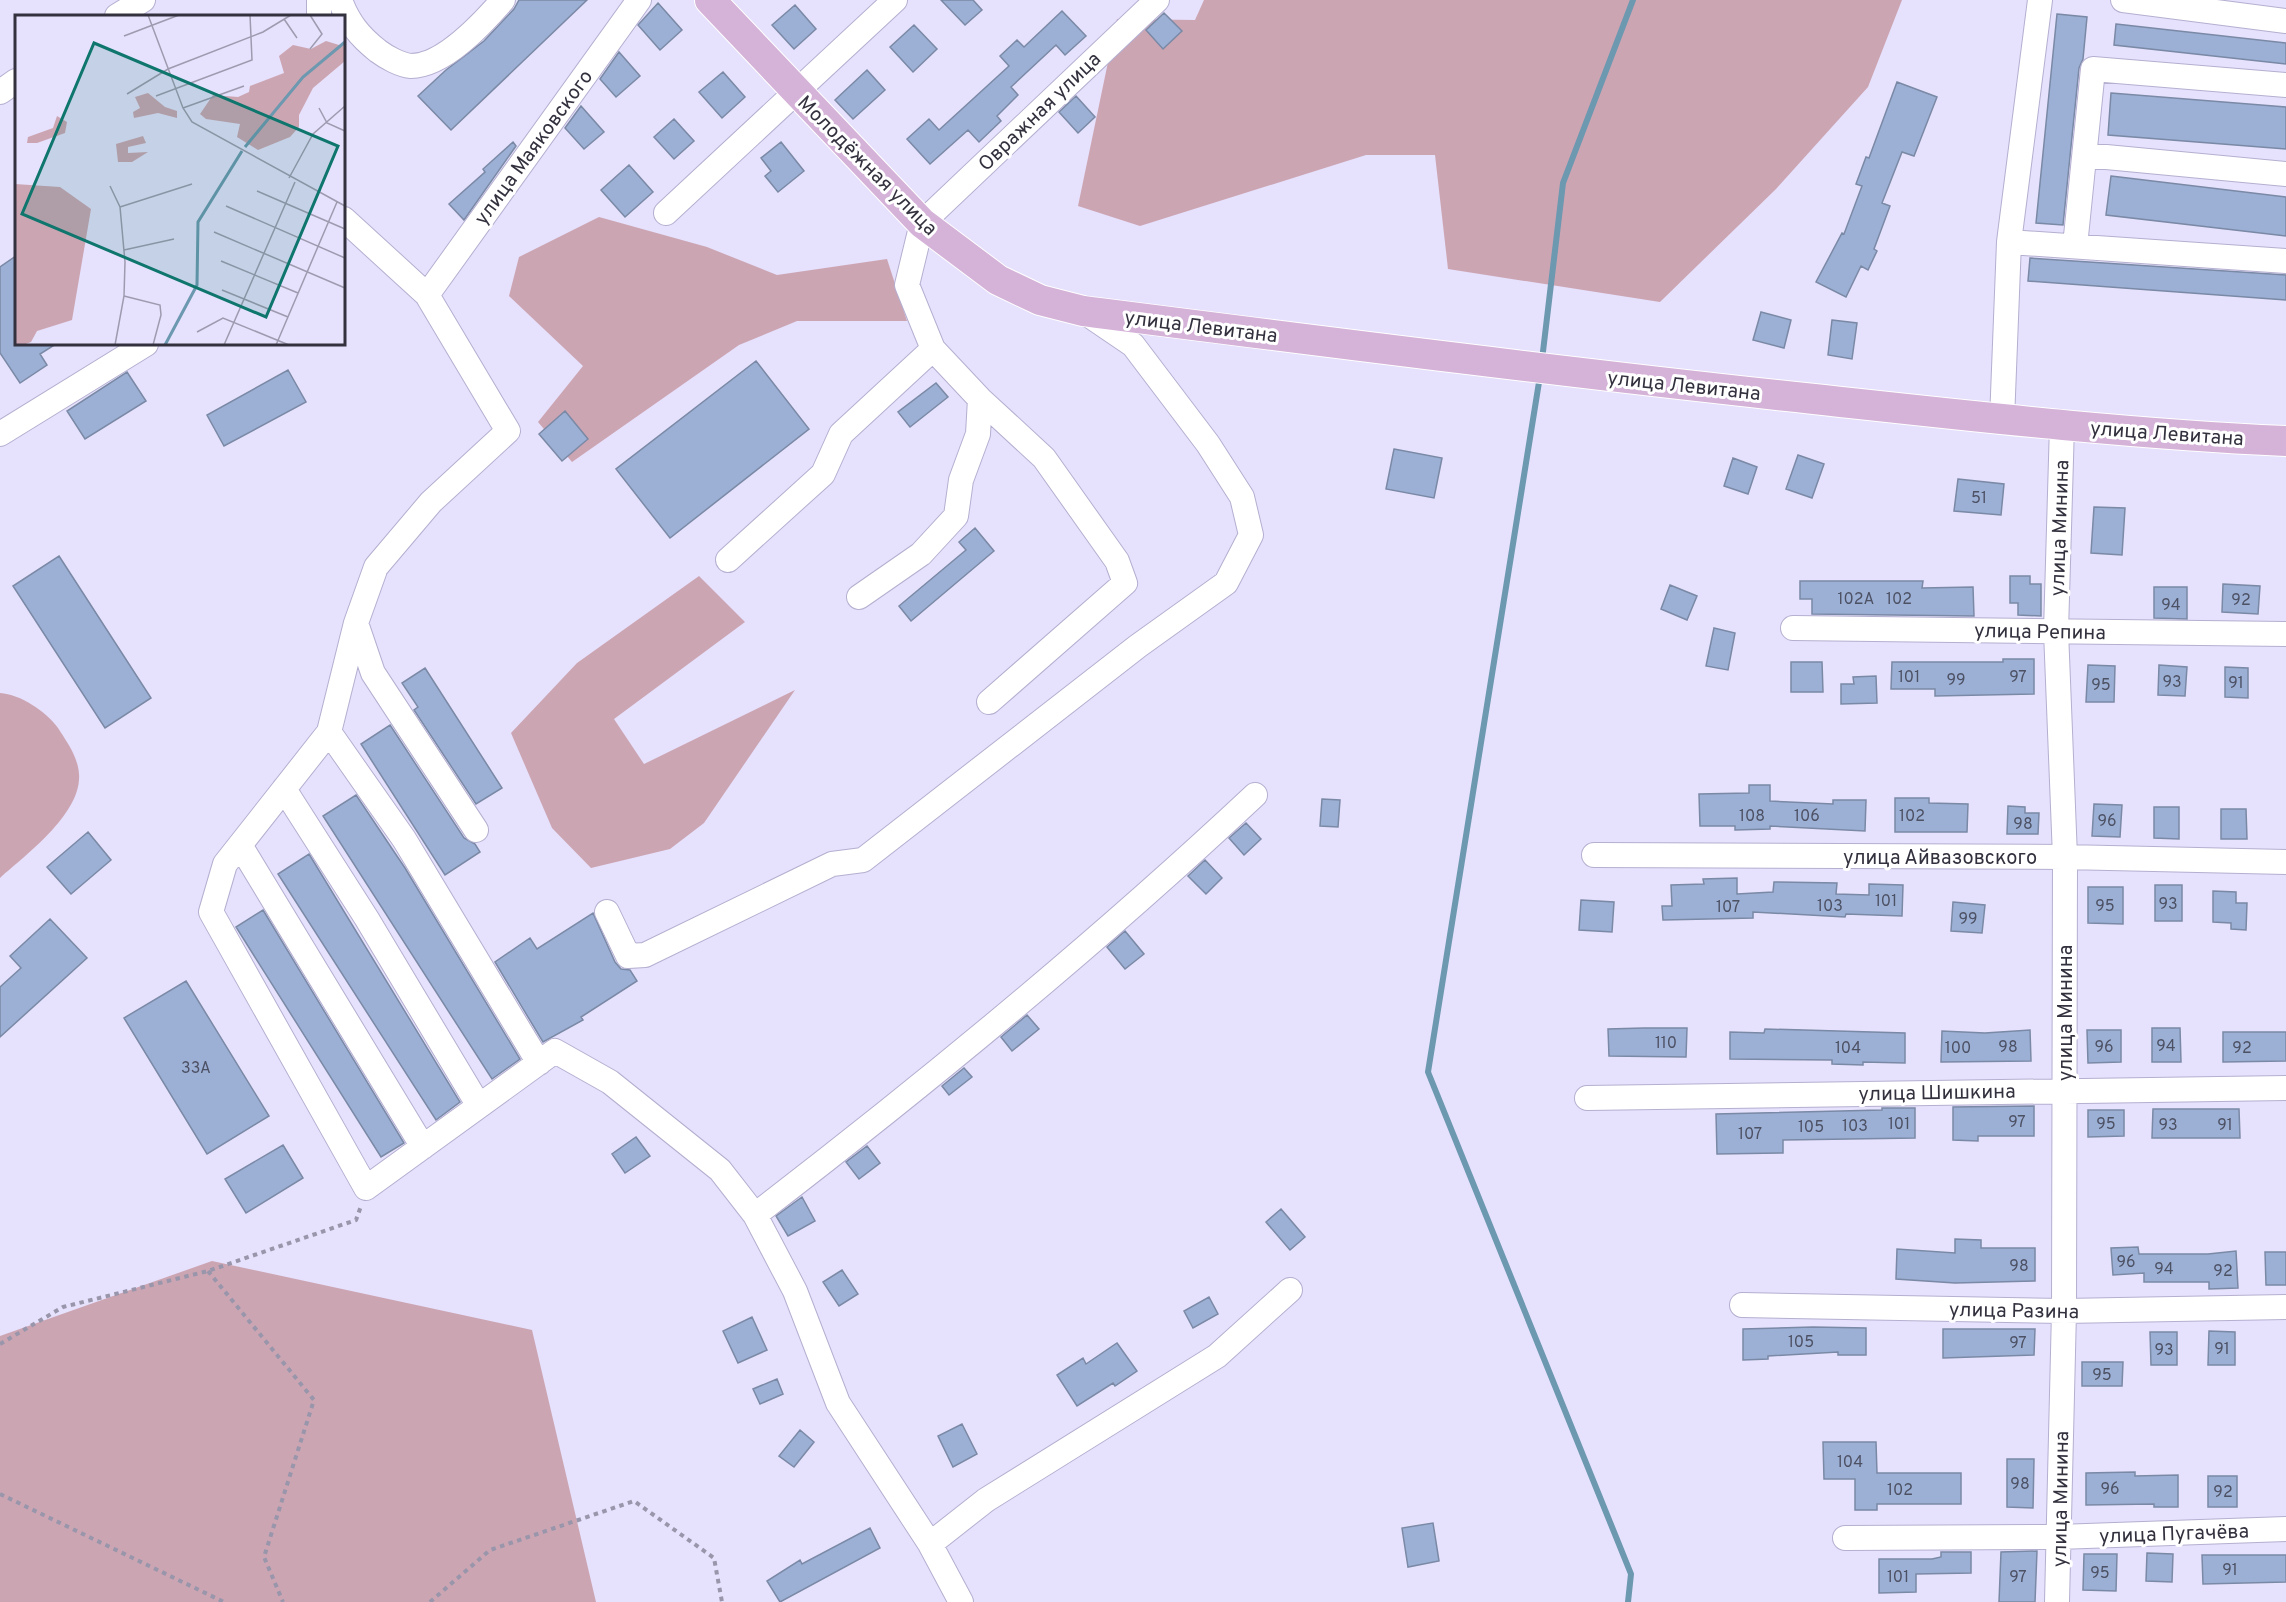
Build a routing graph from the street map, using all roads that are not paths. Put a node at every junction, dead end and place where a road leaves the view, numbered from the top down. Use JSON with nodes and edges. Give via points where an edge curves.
{"nodes":[{"id":1,"x":142,"y":0,"type":"edge"},
{"id":2,"x":340,"y":0,"type":"edge"},
{"id":3,"x":503,"y":0,"type":"edge"},
{"id":4,"x":639,"y":0,"type":"edge"},
{"id":5,"x":710,"y":0,"type":"edge"},
{"id":6,"x":895,"y":0,"type":"edge"},
{"id":7,"x":1157,"y":0,"type":"edge"},
{"id":8,"x":2040,"y":0,"type":"edge"},
{"id":9,"x":2123,"y":0,"type":"edge"},
{"id":10,"x":119,"y":15,"type":"edge"},
{"id":11,"x":2286,"y":21,"type":"edge"},
{"id":12,"x":15,"y":82,"type":"edge"},
{"id":13,"x":2286,"y":85,"type":"edge"},
{"id":14,"x":0,"y":92,"type":"edge"},
{"id":15,"x":796,"y":94,"type":"junction"},
{"id":16,"x":2085,"y":155,"type":"junction"},
{"id":17,"x":2286,"y":174,"type":"edge"},
{"id":18,"x":666,"y":213,"type":"dead end"},
{"id":19,"x":345,"y":220,"type":"edge"},
{"id":20,"x":922,"y":223,"type":"junction"},
{"id":21,"x":2009,"y":242,"type":"junction"},
{"id":22,"x":2075,"y":246,"type":"junction"},
{"id":23,"x":2286,"y":261,"type":"edge"},
{"id":24,"x":427,"y":295,"type":"junction"},
{"id":25,"x":1083,"y":311,"type":"junction"},
{"id":26,"x":144,"y":345,"type":"edge"},
{"id":27,"x":933,"y":349,"type":"junction"},
{"id":28,"x":980,"y":399,"type":"junction"},
{"id":29,"x":2002,"y":420,"type":"junction"},
{"id":30,"x":2062,"y":425,"type":"junction"},
{"id":31,"x":0,"y":434,"type":"edge"},
{"id":32,"x":2286,"y":441,"type":"edge"},
{"id":33,"x":728,"y":560,"type":"dead end"},
{"id":34,"x":859,"y":597,"type":"dead end"},
{"id":35,"x":356,"y":623,"type":"junction"},
{"id":36,"x":1793,"y":628,"type":"dead end"},
{"id":37,"x":2056,"y":631,"type":"junction"},
{"id":38,"x":2286,"y":634,"type":"edge"},
{"id":39,"x":989,"y":702,"type":"dead end"},
{"id":40,"x":329,"y":732,"type":"junction"},
{"id":41,"x":284,"y":789,"type":"junction"},
{"id":42,"x":1255,"y":795,"type":"dead end"},
{"id":43,"x":476,"y":830,"type":"dead end"},
{"id":44,"x":240,"y":845,"type":"junction"},
{"id":45,"x":1594,"y":855,"type":"dead end"},
{"id":46,"x":2065,"y":857,"type":"junction"},
{"id":47,"x":2286,"y":862,"type":"edge"},
{"id":48,"x":607,"y":912,"type":"dead end"},
{"id":49,"x":539,"y":1063,"type":"junction"},
{"id":50,"x":2286,"y":1088,"type":"edge"},
{"id":51,"x":2064,"y":1090,"type":"junction"},
{"id":52,"x":1587,"y":1098,"type":"dead end"},
{"id":53,"x":479,"y":1106,"type":"junction"},
{"id":54,"x":423,"y":1147,"type":"junction"},
{"id":55,"x":755,"y":1215,"type":"junction"},
{"id":56,"x":1290,"y":1290,"type":"dead end"},
{"id":57,"x":1742,"y":1305,"type":"dead end"},
{"id":58,"x":2286,"y":1306,"type":"edge"},
{"id":59,"x":2064,"y":1311,"type":"junction"},
{"id":60,"x":2286,"y":1529,"type":"edge"},
{"id":61,"x":2058,"y":1537,"type":"junction"},
{"id":62,"x":1845,"y":1538,"type":"dead end"},
{"id":63,"x":930,"y":1544,"type":"junction"},
{"id":64,"x":961,"y":1602,"type":"edge"},
{"id":65,"x":2057,"y":1602,"type":"edge"}],
"edges":[{"from":1,"to":10,"type":"street"},
{"from":2,"to":3,"type":"street","via":[[360,37],[385,57],[411,66],[442,56]]},
{"from":4,"to":24,"type":"street","name":"улица Маяковского"},
{"from":5,"to":15,"type":"main road","name":"Молодёжная улица"},
{"from":6,"to":15,"type":"street"},
{"from":7,"to":20,"type":"street","name":"Овражная улица"},
{"from":8,"to":21,"type":"street"},
{"from":9,"to":11,"type":"street"},
{"from":12,"to":14,"type":"street"},
{"from":13,"to":16,"type":"street","via":[[2094,69]]},
{"from":15,"to":18,"type":"street"},
{"from":15,"to":20,"type":"main road","name":"Молодёжная улица"},
{"from":16,"to":17,"type":"street"},
{"from":16,"to":22,"type":"street"},
{"from":19,"to":24,"type":"street"},
{"from":20,"to":25,"type":"main road","name":"Молодёжная улица","via":[[998,280],[1040,300]]},
{"from":20,"to":27,"type":"street","via":[[907,285]]},
{"from":21,"to":22,"type":"street"},
{"from":21,"to":29,"type":"street"},
{"from":22,"to":23,"type":"street"},
{"from":24,"to":35,"type":"street","via":[[508,431],[431,502],[376,567]]},
{"from":25,"to":29,"type":"main road","name":"улица Левитана","via":[[1620,378]]},
{"from":25,"to":48,"type":"street","via":[[1133,345],[1208,444],[1242,497],[1251,535],[1226,583],[1138,646],[863,860],[832,864],[645,955],[628,956]]},
{"from":26,"to":31,"type":"street"},
{"from":27,"to":28,"type":"street"},
{"from":27,"to":33,"type":"street","via":[[841,434],[824,474]]},
{"from":28,"to":34,"type":"street","via":[[978,434],[961,480],[956,516],[921,554]]},
{"from":28,"to":39,"type":"street","via":[[1044,458],[1117,561],[1125,583]]},
{"from":29,"to":30,"type":"main road","name":"улица Левитана"},
{"from":30,"to":32,"type":"main road","name":"улица Левитана"},
{"from":30,"to":37,"type":"street","name":"улица Минина"},
{"from":35,"to":40,"type":"street"},
{"from":35,"to":43,"type":"street","via":[[373,673]]},
{"from":36,"to":37,"type":"street","name":"улица Репина"},
{"from":37,"to":38,"type":"street","name":"улица Репина"},
{"from":37,"to":46,"type":"street","name":"улица Минина"},
{"from":40,"to":41,"type":"street"},
{"from":40,"to":49,"type":"street","via":[[404,839]]},
{"from":41,"to":44,"type":"street"},
{"from":41,"to":53,"type":"street"},
{"from":42,"to":55,"type":"street","via":[[1190,856],[894,1109]]},
{"from":44,"to":54,"type":"street"},
{"from":44,"to":54,"type":"street","via":[[225,864],[211,912],[366,1188]]},
{"from":45,"to":46,"type":"street","name":"улица Айвазовского"},
{"from":46,"to":47,"type":"street","name":"улица Айвазовского"},
{"from":46,"to":51,"type":"street","name":"улица Минина"},
{"from":49,"to":53,"type":"street"},
{"from":49,"to":55,"type":"street","via":[[555,1051],[610,1082],[720,1170]]},
{"from":50,"to":51,"type":"street","name":"улица Шишкина"},
{"from":51,"to":52,"type":"street","name":"улица Шишкина"},
{"from":51,"to":59,"type":"street","name":"улица Минина"},
{"from":53,"to":54,"type":"street"},
{"from":55,"to":63,"type":"street","via":[[795,1291],[838,1403]]},
{"from":56,"to":63,"type":"street","via":[[1217,1356],[986,1500]]},
{"from":57,"to":59,"type":"street","name":"улица Разина"},
{"from":58,"to":59,"type":"street","name":"улица Разина"},
{"from":59,"to":61,"type":"street","name":"улица Минина"},
{"from":60,"to":61,"type":"street","name":"улица Пугачёва"},
{"from":61,"to":62,"type":"street","name":"улица Пугачёва"},
{"from":61,"to":65,"type":"street","name":"улица Минина"},
{"from":63,"to":64,"type":"street"}]}
